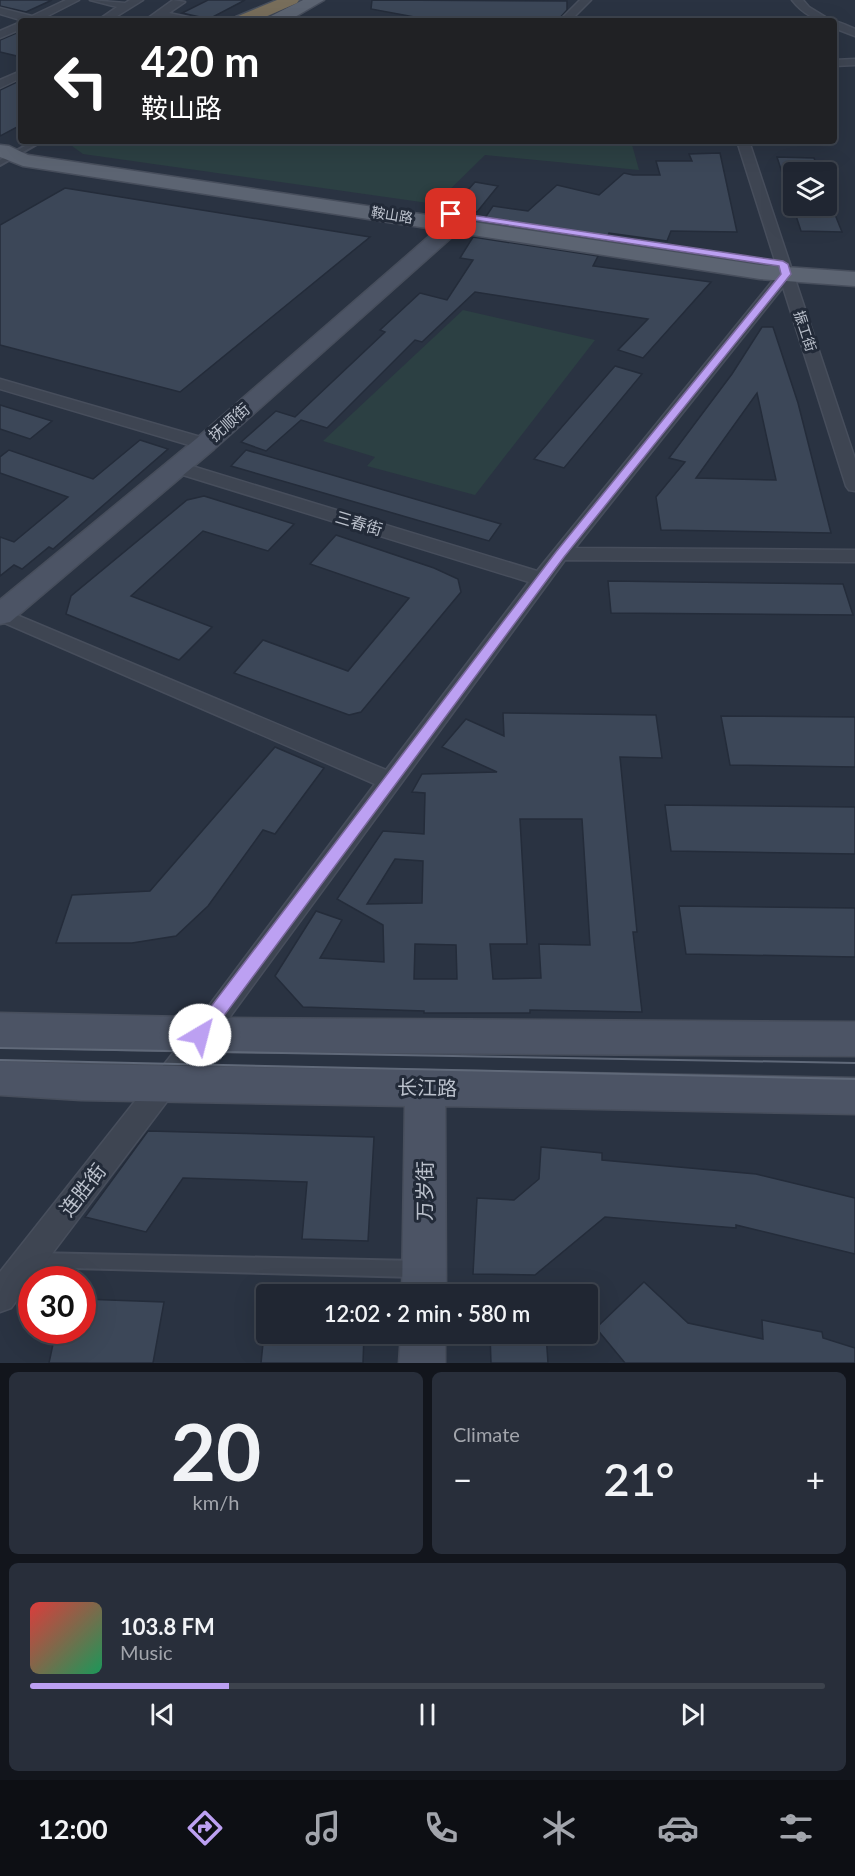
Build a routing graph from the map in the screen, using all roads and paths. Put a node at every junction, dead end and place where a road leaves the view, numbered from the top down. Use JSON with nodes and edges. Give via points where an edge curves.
{"nodes":[{"id":1,"x":74,"y":0,"type":"edge"},
{"id":2,"x":95,"y":0,"type":"edge"},
{"id":3,"x":138,"y":0,"type":"edge"},
{"id":4,"x":178,"y":0,"type":"edge"},
{"id":5,"x":306,"y":0,"type":"edge"},
{"id":6,"x":316,"y":0,"type":"edge"},
{"id":7,"x":586,"y":0,"type":"edge"},
{"id":8,"x":797,"y":0,"type":"edge"},
{"id":9,"x":283,"y":1,"type":"edge"},
{"id":10,"x":126,"y":6,"type":"junction"},
{"id":11,"x":0,"y":11,"type":"edge"},
{"id":12,"x":161,"y":15,"type":"junction"},
{"id":13,"x":24,"y":18,"type":"edge"},
{"id":14,"x":35,"y":18,"type":"edge"},
{"id":15,"x":106,"y":18,"type":"edge"},
{"id":16,"x":155,"y":18,"type":"edge"},
{"id":17,"x":177,"y":18,"type":"edge"},
{"id":18,"x":247,"y":18,"type":"edge"},
{"id":19,"x":267,"y":18,"type":"edge"},
{"id":20,"x":281,"y":18,"type":"edge"},
{"id":21,"x":567,"y":18,"type":"edge"},
{"id":22,"x":822,"y":18,"type":"edge"},
{"id":23,"x":837,"y":25,"type":"edge"},
{"id":24,"x":18,"y":26,"type":"edge"},
{"id":25,"x":855,"y":33,"type":"edge"},
{"id":26,"x":0,"y":35,"type":"edge"},
{"id":27,"x":855,"y":62,"type":"edge"},
{"id":28,"x":837,"y":63,"type":"edge"},
{"id":29,"x":18,"y":76,"type":"edge"},
{"id":30,"x":4,"y":87,"type":"edge"},
{"id":31,"x":47,"y":144,"type":"edge"},
{"id":32,"x":744,"y":144,"type":"edge"},
{"id":33,"x":14,"y":154,"type":"edge"},
{"id":34,"x":455,"y":224,"type":"junction"},
{"id":35,"x":785,"y":269,"type":"junction"},
{"id":36,"x":855,"y":269,"type":"edge"},
{"id":37,"x":855,"y":279,"type":"edge"},
{"id":38,"x":0,"y":384,"type":"edge"},
{"id":39,"x":205,"y":444,"type":"junction"},
{"id":40,"x":176,"y":467,"type":"junction"},
{"id":41,"x":855,"y":486,"type":"edge"},
{"id":42,"x":560,"y":554,"type":"junction"},
{"id":43,"x":855,"y":556,"type":"edge"},
{"id":44,"x":541,"y":579,"type":"junction"},
{"id":45,"x":1,"y":615,"type":"edge"},
{"id":46,"x":391,"y":781,"type":"junction"},
{"id":47,"x":0,"y":1030,"type":"edge"},
{"id":48,"x":200,"y":1035,"type":"junction"},
{"id":49,"x":855,"y":1039,"type":"edge"},
{"id":50,"x":0,"y":1078,"type":"edge"},
{"id":51,"x":165,"y":1083,"type":"junction"},
{"id":52,"x":425,"y":1088,"type":"junction"},
{"id":53,"x":855,"y":1096,"type":"edge"},
{"id":54,"x":29,"y":1260,"type":"junction"},
{"id":55,"x":424,"y":1282,"type":"edge"},
{"id":56,"x":0,"y":1298,"type":"edge"},
{"id":57,"x":423,"y":1344,"type":"edge"},
{"id":58,"x":422,"y":1363,"type":"edge"}],
"edges":[{"from":1,"to":14,"type":"street"},
{"from":2,"to":10,"type":"street"},
{"from":3,"to":10,"type":"street"},
{"from":4,"to":12,"type":"street","via":[[176,6]]},
{"from":5,"to":19,"type":"lane"},
{"from":6,"to":20,"type":"main road"},
{"from":7,"to":21,"type":"street"},
{"from":8,"to":22,"type":"street"},
{"from":9,"to":18,"type":"highway"},
{"from":10,"to":15,"type":"street"},
{"from":11,"to":13,"type":"street"},
{"from":12,"to":16,"type":"street"},
{"from":12,"to":17,"type":"street"},
{"from":23,"to":25,"type":"street"},
{"from":24,"to":26,"type":"street"},
{"from":27,"to":28,"type":"street"},
{"from":29,"to":30,"type":"street"},
{"from":31,"to":33,"type":"main road"},
{"from":32,"to":35,"type":"street","name":"振工街"},
{"from":33,"to":34,"type":"main road","name":"鞍山路"},
{"from":33,"to":35,"type":"main road","name":"鞍山路"},
{"from":34,"to":35,"type":"main road","name":"鞍山路"},
{"from":34,"to":39,"type":"main road","name":"抚顺街"},
{"from":35,"to":36,"type":"main road","name":"鞍山路"},
{"from":35,"to":37,"type":"main road","name":"鞍山路"},
{"from":35,"to":41,"type":"street","name":"振工街"},
{"from":35,"to":42,"type":"street"},
{"from":38,"to":39,"type":"street"},
{"from":39,"to":40,"type":"main road","name":"抚顺街"},
{"from":40,"to":44,"type":"street","name":"三春街"},
{"from":40,"to":45,"type":"main road","name":"抚顺街"},
{"from":42,"to":43,"type":"street"},
{"from":42,"to":44,"type":"street"},
{"from":44,"to":46,"type":"street"},
{"from":45,"to":46,"type":"street"},
{"from":46,"to":48,"type":"street"},
{"from":47,"to":48,"type":"main road"},
{"from":48,"to":49,"type":"main road"},
{"from":48,"to":51,"type":"street","name":"连胜街"},
{"from":50,"to":51,"type":"main road","name":"长江路"},
{"from":51,"to":52,"type":"main road","name":"长江路"},
{"from":51,"to":54,"type":"street","name":"连胜街"},
{"from":52,"to":53,"type":"main road","name":"长江路"},
{"from":52,"to":55,"type":"main road","name":"万岁街"},
{"from":54,"to":55,"type":"lane"},
{"from":54,"to":56,"type":"street","name":"连胜街"},
{"from":57,"to":58,"type":"main road"}]}
